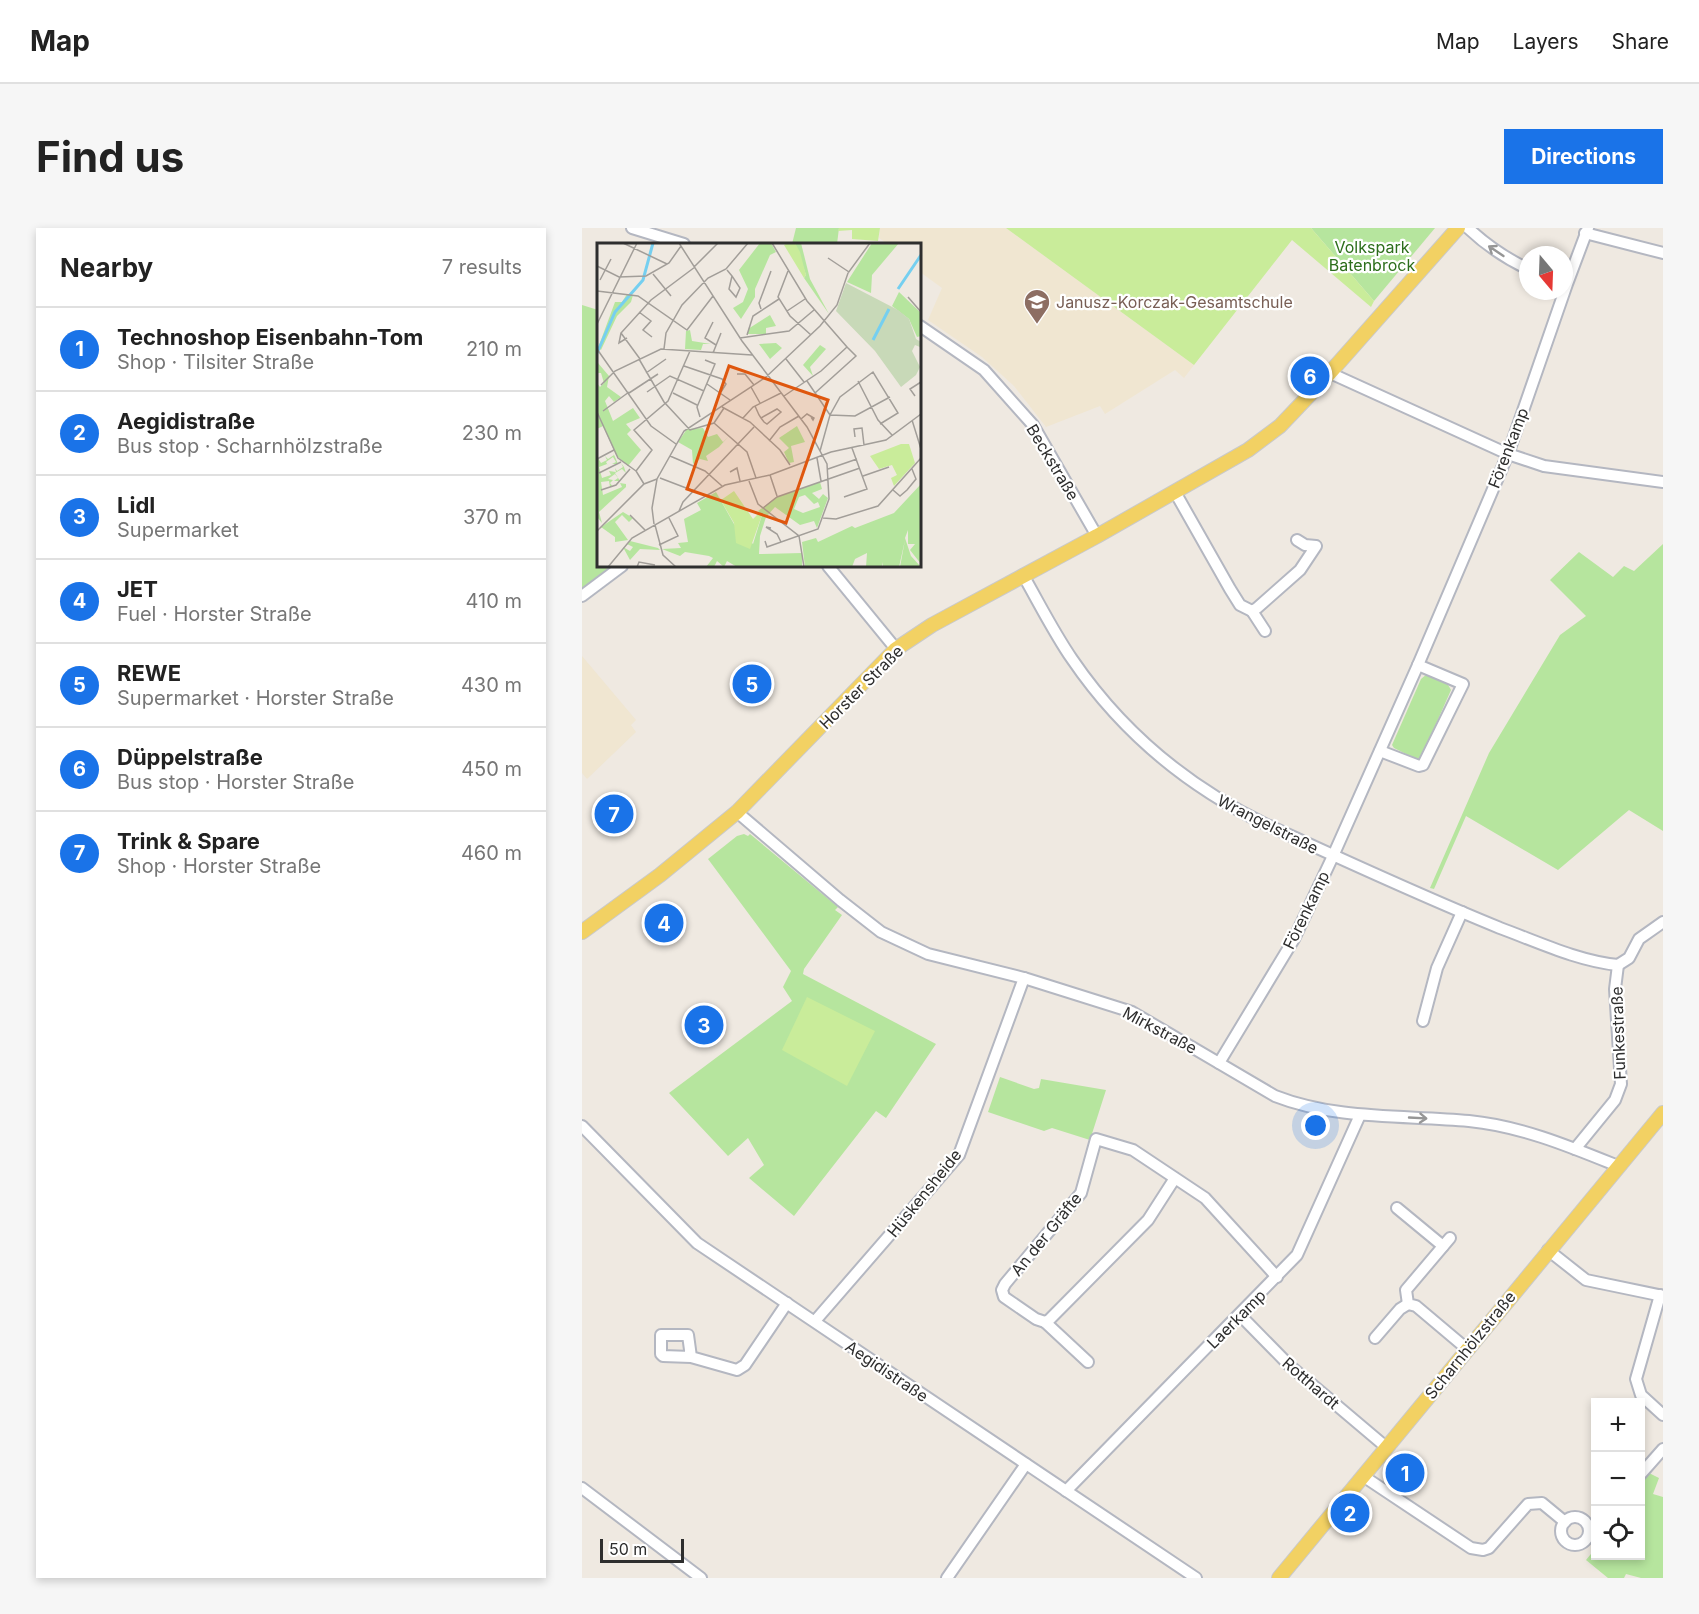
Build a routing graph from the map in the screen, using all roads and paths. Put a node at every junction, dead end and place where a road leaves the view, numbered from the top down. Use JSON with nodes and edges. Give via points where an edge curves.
{"nodes":[{"id":1,"x":632,"y":228,"type":"edge"},
{"id":2,"x":1458,"y":228,"type":"edge"},
{"id":3,"x":1468,"y":228,"type":"edge"},
{"id":4,"x":1587,"y":231,"type":"edge"},
{"id":5,"x":681,"y":243,"type":"edge"},
{"id":6,"x":1663,"y":253,"type":"edge"},
{"id":7,"x":1519,"y":265,"type":"edge"},
{"id":8,"x":1573,"y":266,"type":"edge"},
{"id":9,"x":1561,"y":300,"type":"edge"},
{"id":10,"x":921,"y":327,"type":"edge"},
{"id":11,"x":1330,"y":373,"type":"junction"},
{"id":12,"x":1508,"y":454,"type":"junction"},
{"id":13,"x":1663,"y":482,"type":"edge"},
{"id":14,"x":1175,"y":492,"type":"junction"},
{"id":15,"x":1097,"y":537,"type":"junction"},
{"id":16,"x":1297,"y":540,"type":"dead end"},
{"id":17,"x":621,"y":567,"type":"edge"},
{"id":18,"x":829,"y":567,"type":"edge"},
{"id":19,"x":1023,"y":575,"type":"junction"},
{"id":20,"x":582,"y":596,"type":"edge"},
{"id":21,"x":1251,"y":611,"type":"junction"},
{"id":22,"x":1265,"y":631,"type":"dead end"},
{"id":23,"x":896,"y":649,"type":"junction"},
{"id":24,"x":1418,"y":665,"type":"junction"},
{"id":25,"x":1380,"y":751,"type":"junction"},
{"id":26,"x":737,"y":812,"type":"junction"},
{"id":27,"x":1333,"y":856,"type":"junction"},
{"id":28,"x":1462,"y":912,"type":"junction"},
{"id":29,"x":1663,"y":922,"type":"edge"},
{"id":30,"x":582,"y":932,"type":"edge"},
{"id":31,"x":1618,"y":965,"type":"junction"},
{"id":32,"x":1024,"y":978,"type":"junction"},
{"id":33,"x":1423,"y":1021,"type":"dead end"},
{"id":34,"x":1219,"y":1063,"type":"junction"},
{"id":35,"x":1663,"y":1113,"type":"edge"},
{"id":36,"x":1359,"y":1115,"type":"junction"},
{"id":37,"x":582,"y":1126,"type":"edge"},
{"id":38,"x":1575,"y":1149,"type":"junction"},
{"id":39,"x":1618,"y":1166,"type":"junction"},
{"id":40,"x":1175,"y":1178,"type":"junction"},
{"id":41,"x":1396,"y":1208,"type":"dead end"},
{"id":42,"x":1548,"y":1250,"type":"junction"},
{"id":43,"x":1277,"y":1276,"type":"junction"},
{"id":44,"x":1661,"y":1296,"type":"edge"},
{"id":45,"x":787,"y":1304,"type":"junction"},
{"id":46,"x":1408,"y":1304,"type":"junction"},
{"id":47,"x":1240,"y":1315,"type":"junction"},
{"id":48,"x":815,"y":1321,"type":"junction"},
{"id":49,"x":1045,"y":1322,"type":"junction"},
{"id":50,"x":1375,"y":1338,"type":"dead end"},
{"id":51,"x":1467,"y":1349,"type":"junction"},
{"id":52,"x":691,"y":1358,"type":"dead end"},
{"id":53,"x":1088,"y":1362,"type":"dead end"},
{"id":54,"x":1663,"y":1414,"type":"edge"},
{"id":55,"x":1386,"y":1448,"type":"junction"},
{"id":56,"x":1663,"y":1449,"type":"edge"},
{"id":57,"x":1026,"y":1464,"type":"junction"},
{"id":58,"x":1645,"y":1469,"type":"edge"},
{"id":59,"x":1363,"y":1476,"type":"junction"},
{"id":60,"x":582,"y":1488,"type":"edge"},
{"id":61,"x":1066,"y":1491,"type":"junction"},
{"id":62,"x":1565,"y":1522,"type":"junction"},
{"id":63,"x":1591,"y":1528,"type":"edge"},
{"id":64,"x":1591,"y":1531,"type":"edge"},
{"id":65,"x":701,"y":1578,"type":"edge"},
{"id":66,"x":947,"y":1578,"type":"edge"},
{"id":67,"x":1196,"y":1578,"type":"edge"},
{"id":68,"x":1279,"y":1578,"type":"edge"}],
"edges":[{"from":1,"to":5,"type":"street"},
{"from":2,"to":11,"type":"main road","name":"Horster Straße"},
{"from":7,"to":3,"type":"street","one_way":true,"via":[[1485,244]]},
{"from":4,"to":6,"type":"street"},
{"from":4,"to":8,"type":"street","name":"Förenkamp"},
{"from":9,"to":12,"type":"street","name":"Förenkamp"},
{"from":10,"to":15,"type":"street","name":"Beckstraße","via":[[984,370],[1033,425]]},
{"from":11,"to":12,"type":"street"},
{"from":11,"to":14,"type":"main road","name":"Horster Straße","via":[[1261,441]]},
{"from":12,"to":13,"type":"street","via":[[1544,466]]},
{"from":12,"to":24,"type":"street","name":"Förenkamp"},
{"from":14,"to":15,"type":"main road","name":"Horster Straße"},
{"from":14,"to":21,"type":"street","via":[[1240,605]]},
{"from":15,"to":19,"type":"main road","name":"Horster Straße"},
{"from":16,"to":21,"type":"street","via":[[1316,546],[1300,570]]},
{"from":17,"to":20,"type":"street"},
{"from":18,"to":23,"type":"street"},
{"from":19,"to":23,"type":"main road","name":"Horster Straße"},
{"from":19,"to":27,"type":"street","name":"Wrangelstraße","via":[[1071,657],[1107,705],[1145,744],[1172,768],[1234,809]]},
{"from":21,"to":22,"type":"street"},
{"from":23,"to":26,"type":"main road","name":"Horster Straße"},
{"from":24,"to":25,"type":"street","name":"Förenkamp"},
{"from":24,"to":25,"type":"street","via":[[1463,684],[1423,765]]},
{"from":25,"to":27,"type":"street","name":"Förenkamp"},
{"from":26,"to":30,"type":"main road","name":"Horster Straße"},
{"from":26,"to":32,"type":"street","name":"Mirkstraße","via":[[881,932],[928,954]]},
{"from":27,"to":28,"type":"street","name":"Wrangelstraße"},
{"from":27,"to":34,"type":"street","name":"Förenkamp","via":[[1294,939]]},
{"from":28,"to":31,"type":"street","name":"Wrangelstraße","via":[[1571,954]]},
{"from":28,"to":33,"type":"street","via":[[1437,968]]},
{"from":29,"to":31,"type":"street","name":"Funkestraße","via":[[1639,939],[1629,958]]},
{"from":31,"to":38,"type":"street","name":"Funkestraße","via":[[1621,1084],[1615,1100]]},
{"from":32,"to":34,"type":"street","name":"Mirkstraße","via":[[1132,1011]]},
{"from":32,"to":48,"type":"street","name":"Hüskensheide","via":[[959,1155]]},
{"from":34,"to":36,"type":"street","name":"Mirkstraße","via":[[1295,1104]]},
{"from":35,"to":39,"type":"main road","name":"Scharnhölzstraße"},
{"from":36,"to":38,"type":"street","name":"Mirkstraße","one_way":true,"via":[[1471,1121],[1508,1127]]},
{"from":36,"to":43,"type":"street","name":"Laerkamp","via":[[1297,1255]]},
{"from":37,"to":45,"type":"street","name":"Aegidistraße","via":[[697,1243]]},
{"from":38,"to":39,"type":"street","name":"Mirkstraße"},
{"from":39,"to":42,"type":"main road","name":"Scharnhölzstraße"},
{"from":40,"to":43,"type":"street","name":"An der Gräfte","via":[[1205,1198]]},
{"from":40,"to":49,"type":"street","via":[[1148,1220]]},
{"from":40,"to":49,"type":"street","name":"An der Gräfte","via":[[1133,1150],[1096,1139],[1081,1193],[1003,1287],[1006,1300]]},
{"from":41,"to":46,"type":"street","via":[[1446,1242],[1406,1290]]},
{"from":42,"to":44,"type":"street","via":[[1586,1280]]},
{"from":42,"to":51,"type":"main road","name":"Scharnhölzstraße"},
{"from":43,"to":47,"type":"street","name":"Laerkamp"},
{"from":44,"to":54,"type":"street","via":[[1636,1379],[1641,1395]]},
{"from":45,"to":48,"type":"street","name":"Aegidistraße"},
{"from":45,"to":52,"type":"street","via":[[741,1369]]},
{"from":46,"to":50,"type":"street"},
{"from":46,"to":51,"type":"street","via":[[1416,1306]]},
{"from":47,"to":55,"type":"street","name":"Rotthardt","via":[[1289,1365]]},
{"from":47,"to":61,"type":"street","name":"Laerkamp"},
{"from":48,"to":57,"type":"street","name":"Aegidistraße"},
{"from":49,"to":53,"type":"street","name":"An der Gräfte"},
{"from":51,"to":55,"type":"main road","name":"Scharnhölzstraße"},
{"from":55,"to":59,"type":"main road","name":"Scharnhölzstraße"},
{"from":56,"to":58,"type":"street"},
{"from":57,"to":61,"type":"street","name":"Aegidistraße"},
{"from":57,"to":66,"type":"street"},
{"from":59,"to":62,"type":"street","via":[[1478,1550],[1493,1544],[1528,1504],[1542,1503]]},
{"from":59,"to":68,"type":"main road","name":"Scharnhölzstraße"},
{"from":60,"to":65,"type":"street"},
{"from":61,"to":67,"type":"street","name":"Aegidistraße"},
{"from":62,"to":63,"type":"street","via":[[1580,1518]]},
{"from":62,"to":64,"type":"street","via":[[1561,1532],[1570,1544],[1581,1544]]}]}
